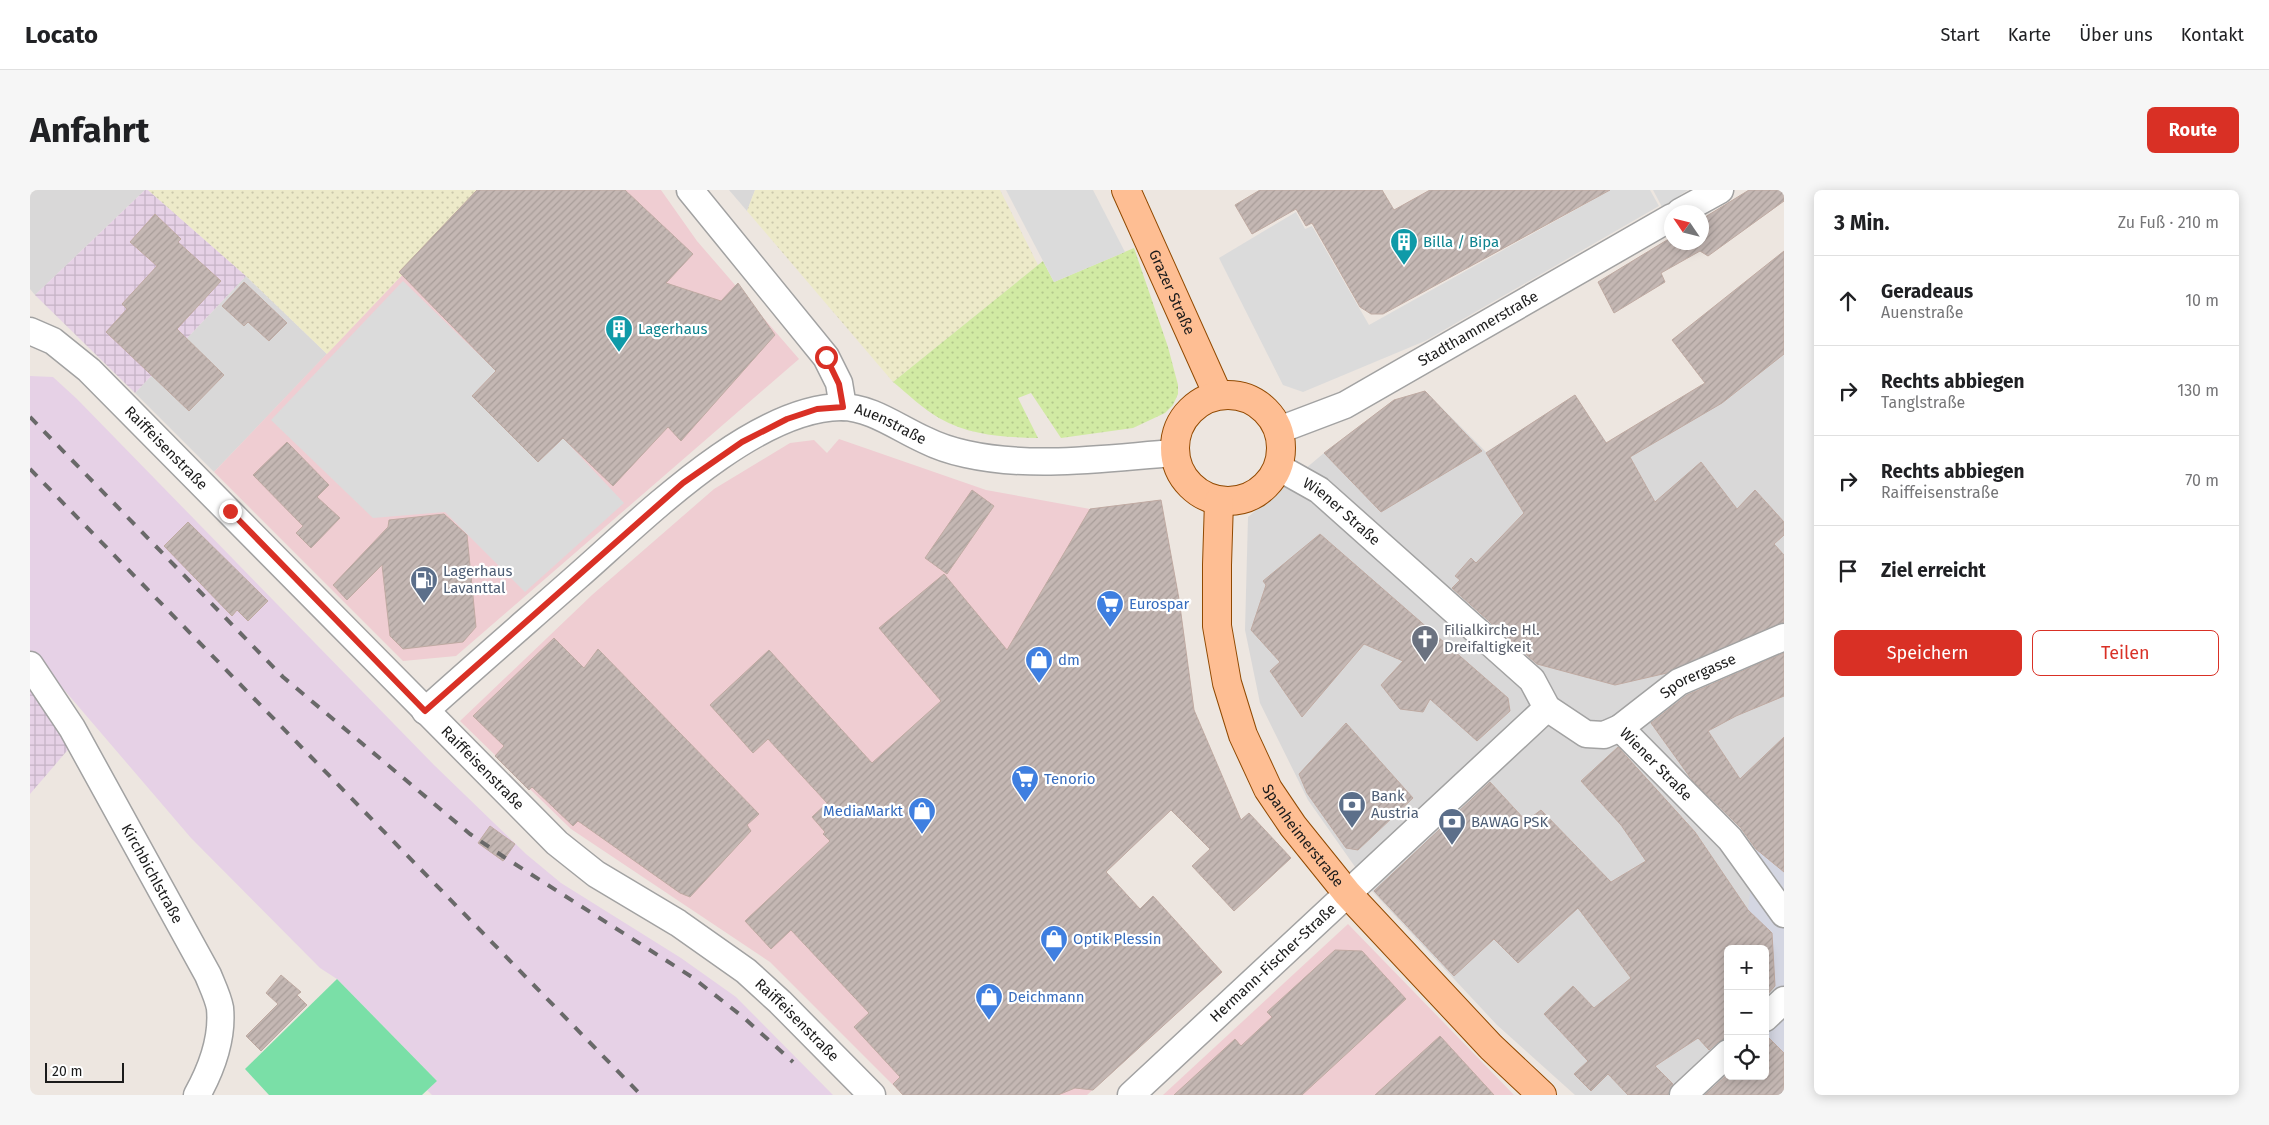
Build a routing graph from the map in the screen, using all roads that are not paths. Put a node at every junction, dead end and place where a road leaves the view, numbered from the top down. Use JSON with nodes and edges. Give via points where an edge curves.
{"nodes":[{"id":1,"x":690,"y":190,"type":"edge"},
{"id":2,"x":1126,"y":190,"type":"edge"},
{"id":3,"x":1720,"y":190,"type":"edge"},
{"id":4,"x":1693,"y":205,"type":"edge"},
{"id":5,"x":1664,"y":222,"type":"edge"},
{"id":6,"x":30,"y":331,"type":"edge"},
{"id":7,"x":1218,"y":394,"type":"junction"},
{"id":8,"x":843,"y":407,"type":"junction"},
{"id":9,"x":1279,"y":430,"type":"junction"},
{"id":10,"x":1174,"y":453,"type":"junction"},
{"id":11,"x":1278,"y":467,"type":"junction"},
{"id":12,"x":1219,"y":501,"type":"junction"},
{"id":13,"x":1784,"y":637,"type":"edge"},
{"id":14,"x":30,"y":665,"type":"edge"},
{"id":15,"x":1547,"y":708,"type":"junction"},
{"id":16,"x":425,"y":711,"type":"junction"},
{"id":17,"x":1620,"y":728,"type":"junction"},
{"id":18,"x":1347,"y":893,"type":"junction"},
{"id":19,"x":1784,"y":914,"type":"edge"},
{"id":20,"x":1724,"y":1057,"type":"edge"},
{"id":21,"x":197,"y":1095,"type":"edge"},
{"id":22,"x":872,"y":1095,"type":"edge"},
{"id":23,"x":1131,"y":1095,"type":"edge"},
{"id":24,"x":1542,"y":1095,"type":"edge"},
{"id":25,"x":1683,"y":1095,"type":"edge"}],
"edges":[{"from":1,"to":8,"type":"street","name":"Auenstraße","via":[[826,357],[839,384]]},
{"from":2,"to":7,"type":"main road","name":"Grazer Straße"},
{"from":3,"to":4,"type":"street"},
{"from":5,"to":9,"type":"street","name":"Stadthammerstraße","via":[[1344,405]]},
{"from":6,"to":16,"type":"street","name":"Raiffeisenstraße","via":[[53,341],[89,370]]},
{"from":7,"to":9,"type":"main road","via":[[1237,394],[1255,401],[1269,413]]},
{"from":7,"to":10,"type":"main road","via":[[1199,402],[1184,415],[1176,433]]},
{"from":8,"to":10,"type":"street","name":"Auenstraße","via":[[875,414],[926,440],[964,454],[998,460],[1052,461]]},
{"from":8,"to":16,"type":"street","via":[[817,409],[787,419],[742,442],[683,483]]},
{"from":9,"to":11,"type":"main road","via":[[1282,448]]},
{"from":10,"to":12,"type":"main road","via":[[1188,485],[1202,496]]},
{"from":11,"to":12,"type":"main road","via":[[1269,482],[1255,494],[1238,501]]},
{"from":11,"to":15,"type":"street","name":"Wiener Straße","via":[[1319,490],[1356,522],[1532,680]]},
{"from":12,"to":18,"type":"main road","name":"Spanheimerstraße","via":[[1217,626],[1227,683],[1243,736],[1268,789]]},
{"from":13,"to":17,"type":"street","name":"Sporergasse","via":[[1679,682]]},
{"from":14,"to":21,"type":"street","name":"Kirchbichlstraße","via":[[72,728],[208,975],[220,1007],[220,1032],[216,1053]]},
{"from":15,"to":17,"type":"street","name":"Wiener Straße","via":[[1586,734],[1604,735]]},
{"from":15,"to":18,"type":"street","name":"Hermann-Fischer-Straße"},
{"from":16,"to":22,"type":"street","name":"Raiffeisenstraße","via":[[557,843],[596,874],[678,923],[746,971]]},
{"from":17,"to":19,"type":"street","name":"Wiener Straße","via":[[1730,839]]},
{"from":18,"to":23,"type":"street","name":"Hermann-Fischer-Straße"},
{"from":18,"to":24,"type":"main road","name":"Spanheimerstraße","via":[[1486,1042]]},
{"from":20,"to":25,"type":"street"}]}
